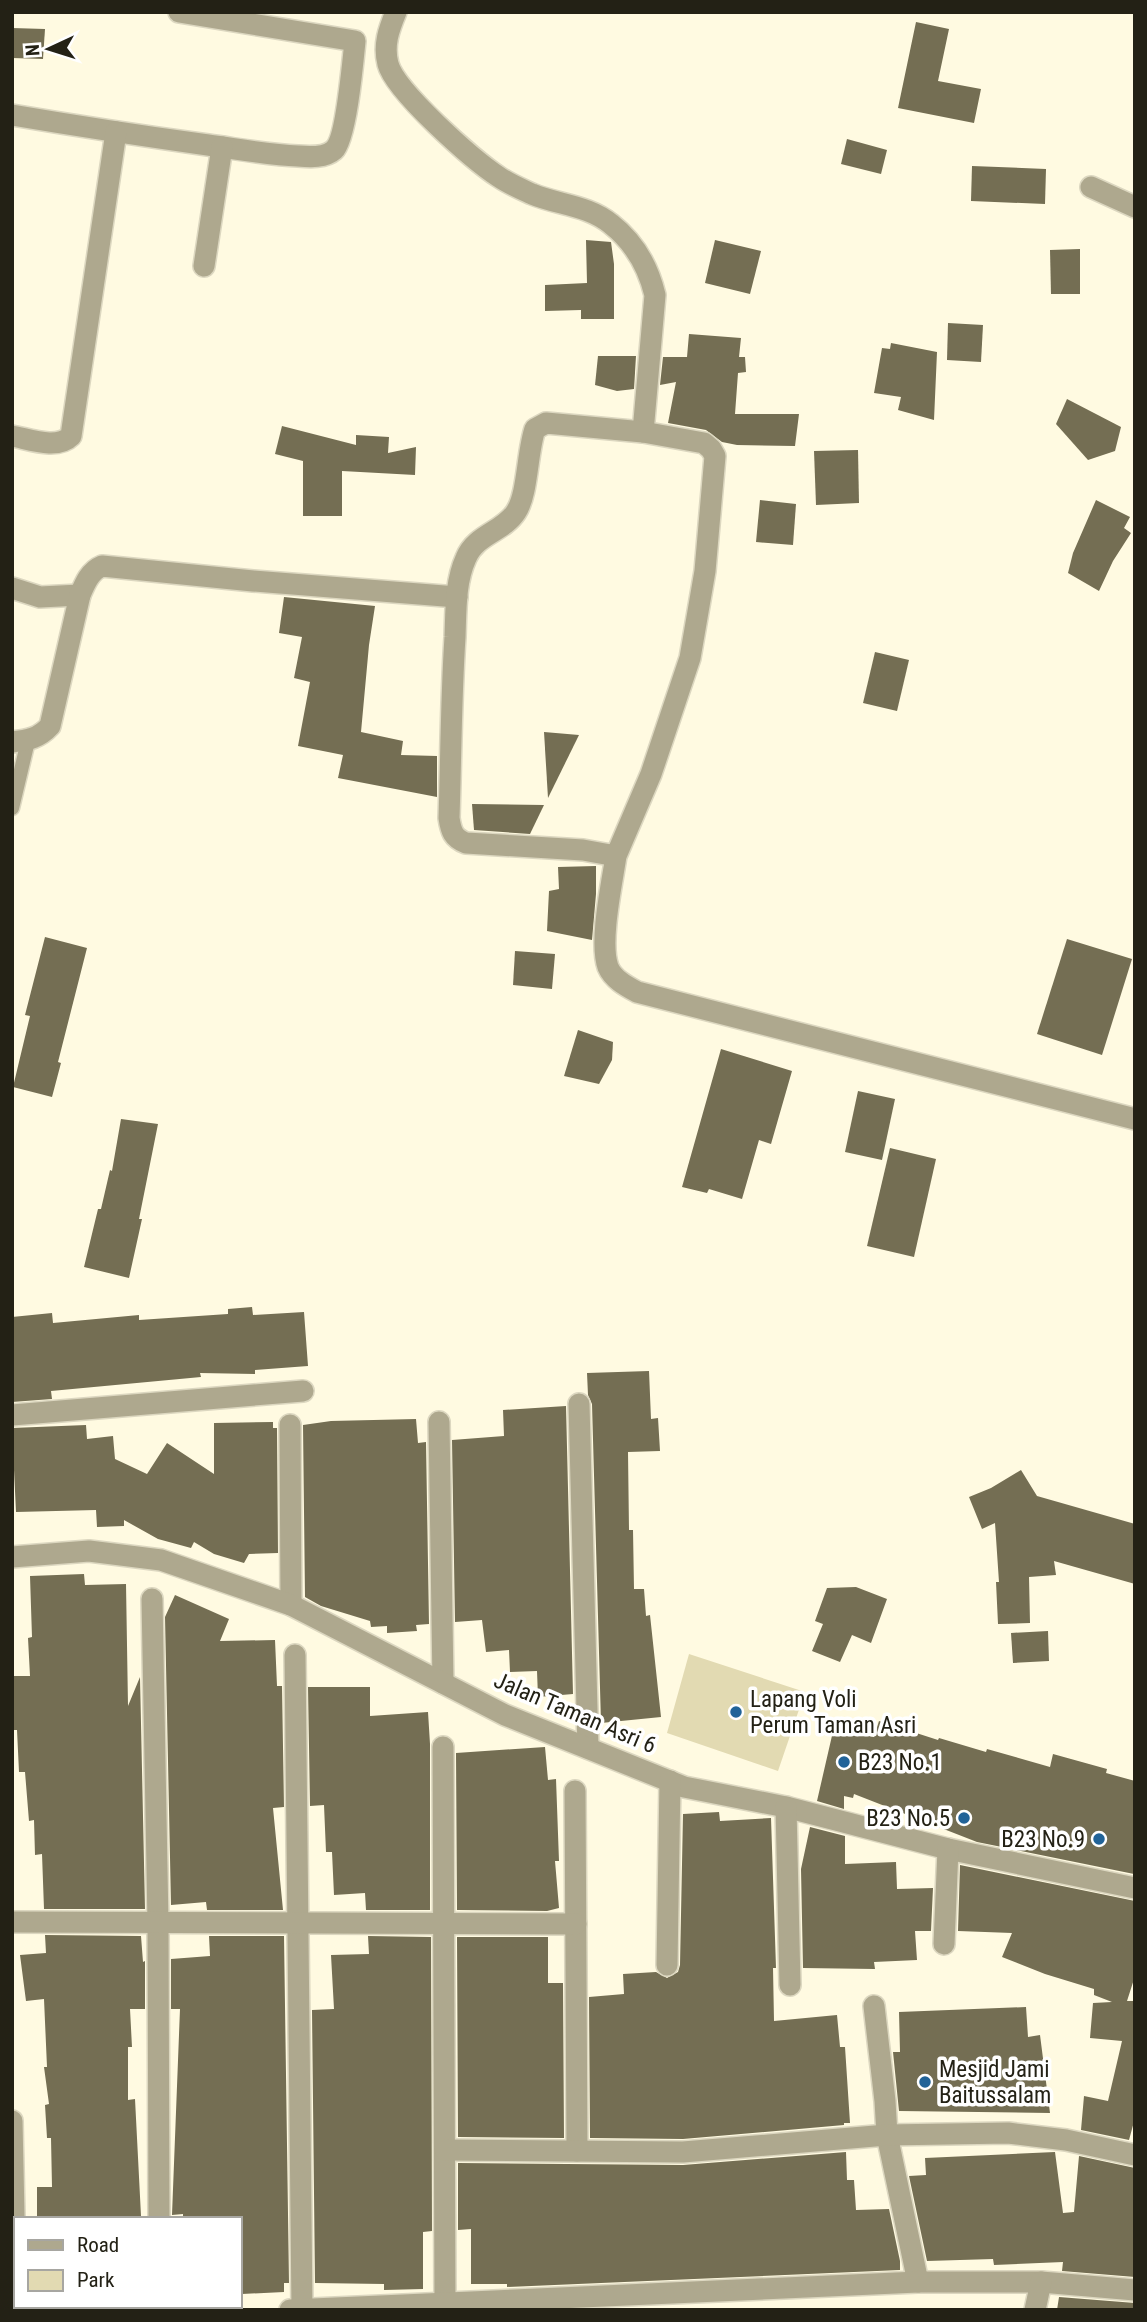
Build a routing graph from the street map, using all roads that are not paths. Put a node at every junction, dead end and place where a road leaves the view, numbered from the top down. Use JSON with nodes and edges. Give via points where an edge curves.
{"nodes":[{"id":1,"x":179,"y":12,"type":"edge"},
{"id":2,"x":396,"y":12,"type":"edge"},
{"id":3,"x":252,"y":18,"type":"edge"},
{"id":4,"x":12,"y":115,"type":"edge"},
{"id":5,"x":116,"y":132,"type":"junction"},
{"id":6,"x":222,"y":147,"type":"junction"},
{"id":7,"x":1091,"y":187,"type":"dead end"},
{"id":8,"x":1135,"y":207,"type":"edge"},
{"id":9,"x":204,"y":266,"type":"dead end"},
{"id":10,"x":643,"y":432,"type":"junction"},
{"id":11,"x":12,"y":436,"type":"edge"},
{"id":12,"x":12,"y":588,"type":"edge"},
{"id":13,"x":80,"y":595,"type":"junction"},
{"id":14,"x":457,"y":597,"type":"junction"},
{"id":15,"x":20,"y":741,"type":"edge"},
{"id":16,"x":12,"y":808,"type":"edge"},
{"id":17,"x":616,"y":856,"type":"junction"},
{"id":18,"x":1135,"y":1119,"type":"edge"},
{"id":19,"x":303,"y":1391,"type":"dead end"},
{"id":20,"x":579,"y":1404,"type":"dead end"},
{"id":21,"x":12,"y":1415,"type":"edge"},
{"id":22,"x":439,"y":1422,"type":"dead end"},
{"id":23,"x":290,"y":1425,"type":"dead end"},
{"id":24,"x":12,"y":1557,"type":"edge"},
{"id":25,"x":152,"y":1599,"type":"dead end"},
{"id":26,"x":291,"y":1605,"type":"junction"},
{"id":27,"x":295,"y":1655,"type":"dead end"},
{"id":28,"x":443,"y":1683,"type":"junction"},
{"id":29,"x":443,"y":1747,"type":"dead end"},
{"id":30,"x":588,"y":1748,"type":"junction"},
{"id":31,"x":670,"y":1781,"type":"junction"},
{"id":32,"x":575,"y":1791,"type":"dead end"},
{"id":33,"x":786,"y":1807,"type":"junction"},
{"id":34,"x":948,"y":1849,"type":"junction"},
{"id":35,"x":1135,"y":1888,"type":"edge"},
{"id":36,"x":12,"y":1922,"type":"edge"},
{"id":37,"x":158,"y":1923,"type":"junction"},
{"id":38,"x":298,"y":1923,"type":"junction"},
{"id":39,"x":443,"y":1923,"type":"junction"},
{"id":40,"x":576,"y":1924,"type":"junction"},
{"id":41,"x":944,"y":1944,"type":"dead end"},
{"id":42,"x":667,"y":1965,"type":"dead end"},
{"id":43,"x":790,"y":1985,"type":"dead end"},
{"id":44,"x":874,"y":2006,"type":"dead end"},
{"id":45,"x":12,"y":2121,"type":"edge"},
{"id":46,"x":887,"y":2135,"type":"junction"},
{"id":47,"x":444,"y":2150,"type":"junction"},
{"id":48,"x":13,"y":2151,"type":"edge"},
{"id":49,"x":577,"y":2151,"type":"junction"},
{"id":50,"x":1135,"y":2155,"type":"edge"},
{"id":51,"x":14,"y":2217,"type":"edge"},
{"id":52,"x":159,"y":2217,"type":"edge"},
{"id":53,"x":918,"y":2282,"type":"junction"},
{"id":54,"x":1041,"y":2282,"type":"junction"},
{"id":55,"x":1135,"y":2290,"type":"edge"},
{"id":56,"x":445,"y":2305,"type":"edge"},
{"id":57,"x":302,"y":2309,"type":"edge"},
{"id":58,"x":290,"y":2310,"type":"edge"},
{"id":59,"x":1035,"y":2310,"type":"edge"}],
"edges":[{"from":1,"to":3,"type":"street"},
{"from":2,"to":10,"type":"street","via":[[387,39],[388,64],[409,96],[501,178],[610,222],[641,256],[655,295]]},
{"from":3,"to":6,"type":"street","via":[[355,41],[343,129],[339,144],[325,155]]},
{"from":4,"to":5,"type":"street"},
{"from":5,"to":6,"type":"street"},
{"from":5,"to":11,"type":"street","via":[[71,436],[54,443]]},
{"from":6,"to":9,"type":"street"},
{"from":7,"to":8,"type":"street"},
{"from":10,"to":14,"type":"street","via":[[553,423],[535,429],[516,513],[476,541],[463,566]]},
{"from":10,"to":17,"type":"street","via":[[704,443],[715,462],[705,571],[690,658],[651,774]]},
{"from":12,"to":13,"type":"street","via":[[40,597]]},
{"from":13,"to":14,"type":"street","via":[[96,568],[108,566]]},
{"from":13,"to":15,"type":"street","via":[[50,726],[41,735]]},
{"from":14,"to":17,"type":"street","via":[[452,832],[466,843]]},
{"from":15,"to":16,"type":"lane"},
{"from":17,"to":18,"type":"street","via":[[606,955],[609,969],[625,986]]},
{"from":19,"to":21,"type":"street"},
{"from":20,"to":30,"type":"street"},
{"from":22,"to":28,"type":"street"},
{"from":23,"to":26,"type":"street"},
{"from":24,"to":26,"type":"street","name":"Jalan Taman Asri 6","via":[[89,1551],[161,1560]]},
{"from":25,"to":37,"type":"street"},
{"from":26,"to":28,"type":"street","name":"Jalan Taman Asri 6"},
{"from":27,"to":38,"type":"street"},
{"from":28,"to":30,"type":"street","name":"Jalan Taman Asri 6","via":[[505,1716]]},
{"from":29,"to":39,"type":"street"},
{"from":30,"to":31,"type":"street","name":"Jalan Taman Asri 6"},
{"from":31,"to":33,"type":"street","name":"Jalan Taman Asri 6"},
{"from":31,"to":42,"type":"street"},
{"from":32,"to":40,"type":"street"},
{"from":33,"to":34,"type":"street","name":"Jalan Taman Asri 6"},
{"from":33,"to":43,"type":"street"},
{"from":34,"to":35,"type":"street","name":"Jalan Taman Asri 6"},
{"from":34,"to":41,"type":"street"},
{"from":36,"to":37,"type":"street"},
{"from":37,"to":38,"type":"street"},
{"from":37,"to":52,"type":"street"},
{"from":38,"to":39,"type":"street"},
{"from":38,"to":57,"type":"street"},
{"from":39,"to":40,"type":"street"},
{"from":39,"to":47,"type":"street"},
{"from":40,"to":49,"type":"street"},
{"from":44,"to":46,"type":"street"},
{"from":45,"to":48,"type":"street"},
{"from":46,"to":49,"type":"street","via":[[683,2152]]},
{"from":46,"to":50,"type":"street","via":[[1008,2133]]},
{"from":46,"to":53,"type":"street"},
{"from":47,"to":49,"type":"street"},
{"from":47,"to":56,"type":"street"},
{"from":48,"to":51,"type":"street"},
{"from":53,"to":54,"type":"street"},
{"from":53,"to":56,"type":"street"},
{"from":54,"to":55,"type":"street"},
{"from":54,"to":59,"type":"street"},
{"from":56,"to":57,"type":"street"},
{"from":57,"to":58,"type":"street"}]}
